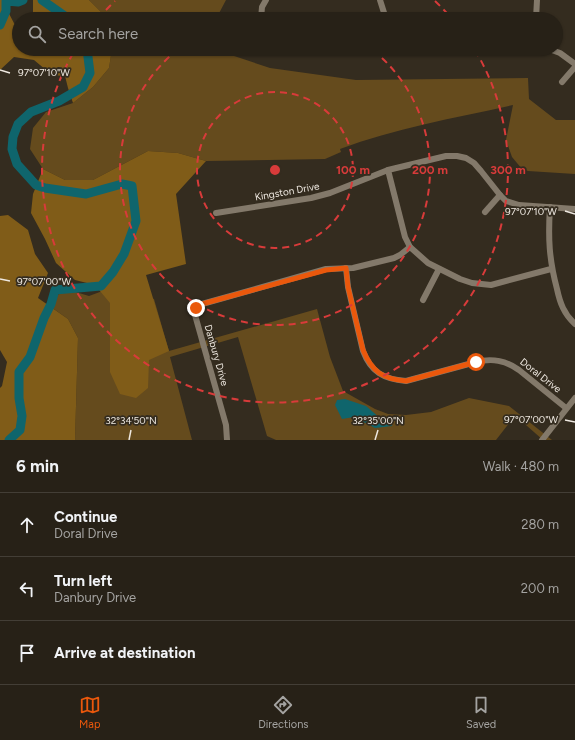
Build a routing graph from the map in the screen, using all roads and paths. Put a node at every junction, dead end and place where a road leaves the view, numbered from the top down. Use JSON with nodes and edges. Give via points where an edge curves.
{"nodes":[{"id":1,"x":266,"y":0,"type":"edge"},
{"id":2,"x":380,"y":0,"type":"edge"},
{"id":3,"x":536,"y":0,"type":"edge"},
{"id":4,"x":262,"y":12,"type":"edge"},
{"id":5,"x":384,"y":12,"type":"edge"},
{"id":6,"x":536,"y":12,"type":"edge"},
{"id":7,"x":563,"y":55,"type":"edge"},
{"id":8,"x":575,"y":65,"type":"edge"},
{"id":9,"x":562,"y":82,"type":"dead end"},
{"id":10,"x":388,"y":170,"type":"junction"},
{"id":11,"x":500,"y":196,"type":"junction"},
{"id":12,"x":550,"y":207,"type":"junction"},
{"id":13,"x":575,"y":209,"type":"edge"},
{"id":14,"x":485,"y":212,"type":"dead end"},
{"id":15,"x":216,"y":213,"type":"dead end"},
{"id":16,"x":410,"y":247,"type":"junction"},
{"id":17,"x":346,"y":268,"type":"junction"},
{"id":18,"x":439,"y":269,"type":"junction"},
{"id":19,"x":551,"y":269,"type":"junction"},
{"id":20,"x":422,"y":300,"type":"dead end"},
{"id":21,"x":575,"y":324,"type":"edge"},
{"id":22,"x":575,"y":398,"type":"edge"},
{"id":23,"x":566,"y":408,"type":"junction"},
{"id":24,"x":228,"y":440,"type":"edge"},
{"id":25,"x":542,"y":440,"type":"edge"}],
"edges":[{"from":1,"to":4,"type":"street"},
{"from":2,"to":5,"type":"street"},
{"from":3,"to":6,"type":"street"},
{"from":7,"to":8,"type":"street"},
{"from":8,"to":9,"type":"street"},
{"from":10,"to":11,"type":"street","name":"Kingston Drive","via":[[435,157],[466,158],[474,163]]},
{"from":10,"to":15,"type":"street","name":"Kingston Drive","via":[[311,198]]},
{"from":10,"to":16,"type":"street","via":[[401,226]]},
{"from":11,"to":12,"type":"street","name":"Kingston Drive","via":[[518,205]]},
{"from":11,"to":14,"type":"street"},
{"from":12,"to":13,"type":"street","name":"Kingston Drive"},
{"from":12,"to":19,"type":"street"},
{"from":16,"to":17,"type":"street","name":"Danbury Drive","via":[[394,258]]},
{"from":16,"to":18,"type":"street"},
{"from":17,"to":23,"type":"street","name":"Doral Drive","via":[[363,350],[376,371],[394,380],[406,381],[476,362],[499,360],[519,370]]},
{"from":17,"to":24,"type":"street","name":"Danbury Drive","via":[[326,270],[202,304],[196,308],[195,315]]},
{"from":18,"to":19,"type":"street","via":[[472,283],[491,285]]},
{"from":18,"to":20,"type":"street"},
{"from":19,"to":21,"type":"street","via":[[564,312]]},
{"from":22,"to":23,"type":"street"},
{"from":23,"to":25,"type":"street"}]}
